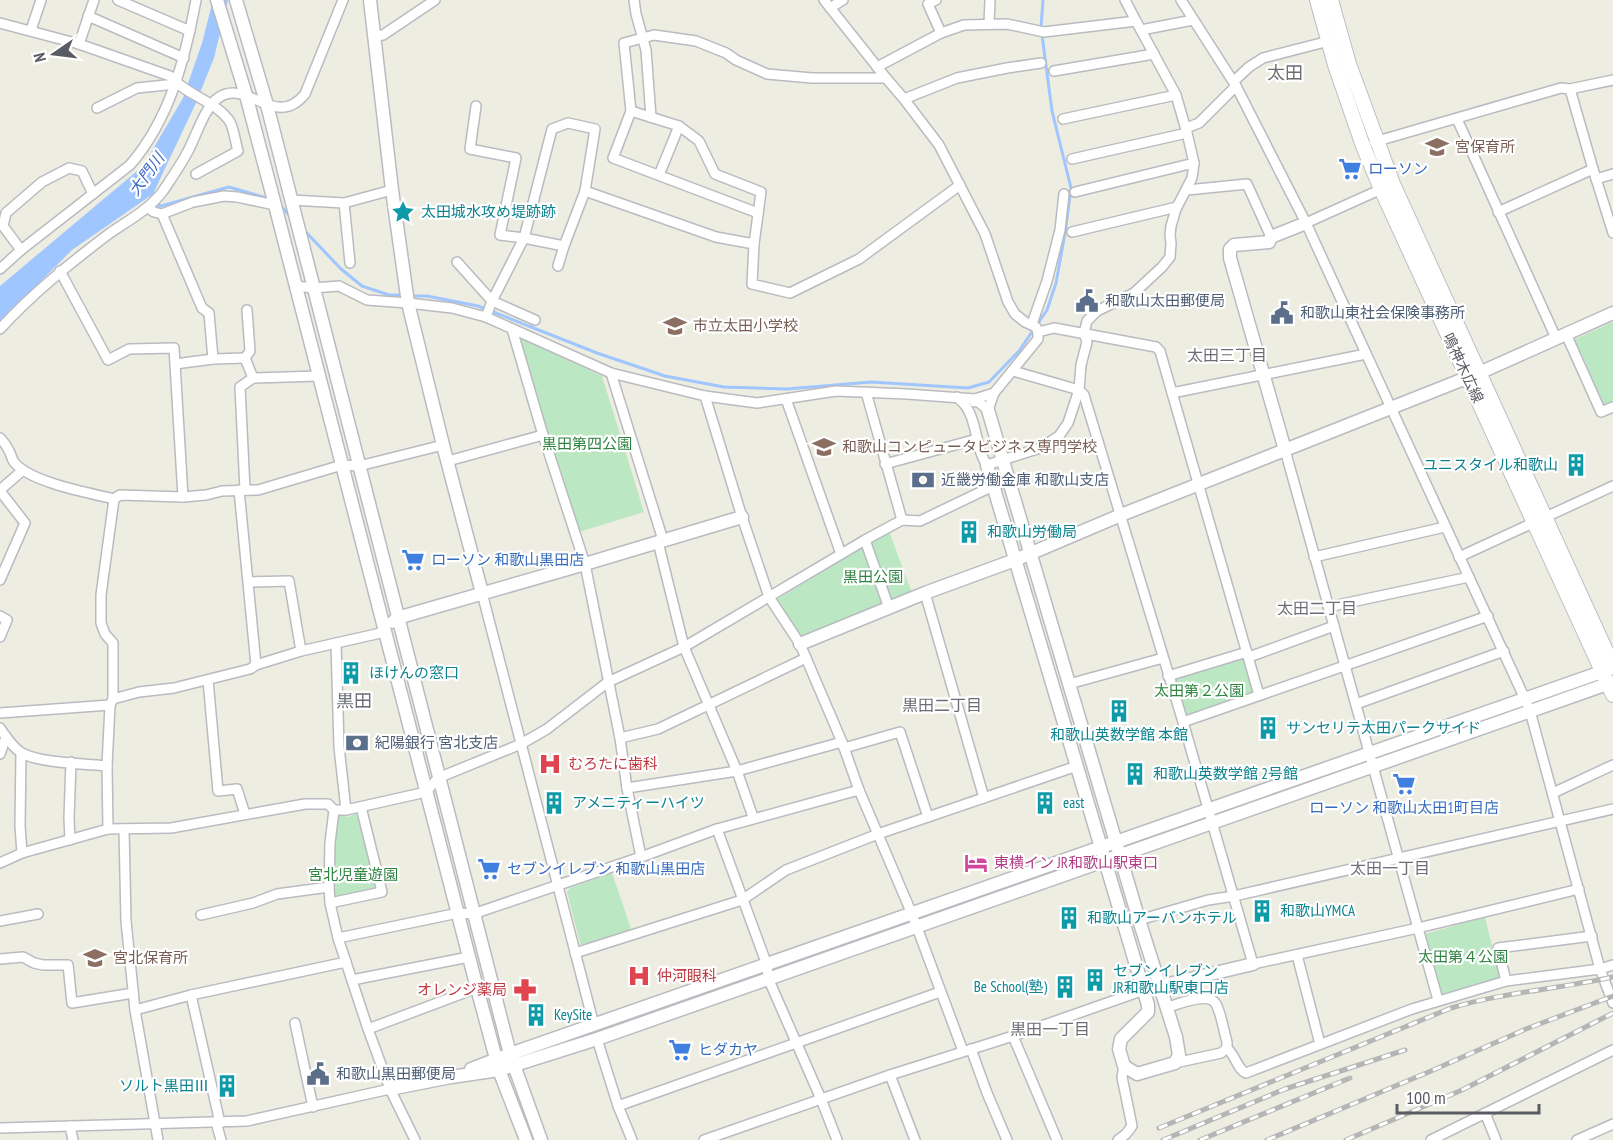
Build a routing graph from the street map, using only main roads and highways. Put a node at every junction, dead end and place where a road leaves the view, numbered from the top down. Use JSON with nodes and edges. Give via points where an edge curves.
{"nodes":[{"id":1,"x":1317,"y":0,"type":"edge"},
{"id":2,"x":1331,"y":0,"type":"edge"},
{"id":3,"x":1370,"y":144,"type":"junction"},
{"id":4,"x":1610,"y":678,"type":"edge"}],
"edges":[{"from":1,"to":3,"type":"main road","name":"鳴神木広線","via":[[1335,65]]},
{"from":2,"to":3,"type":"main road","name":"鳴神木広線"},
{"from":3,"to":4,"type":"main road","name":"鳴神木広線"}]}
